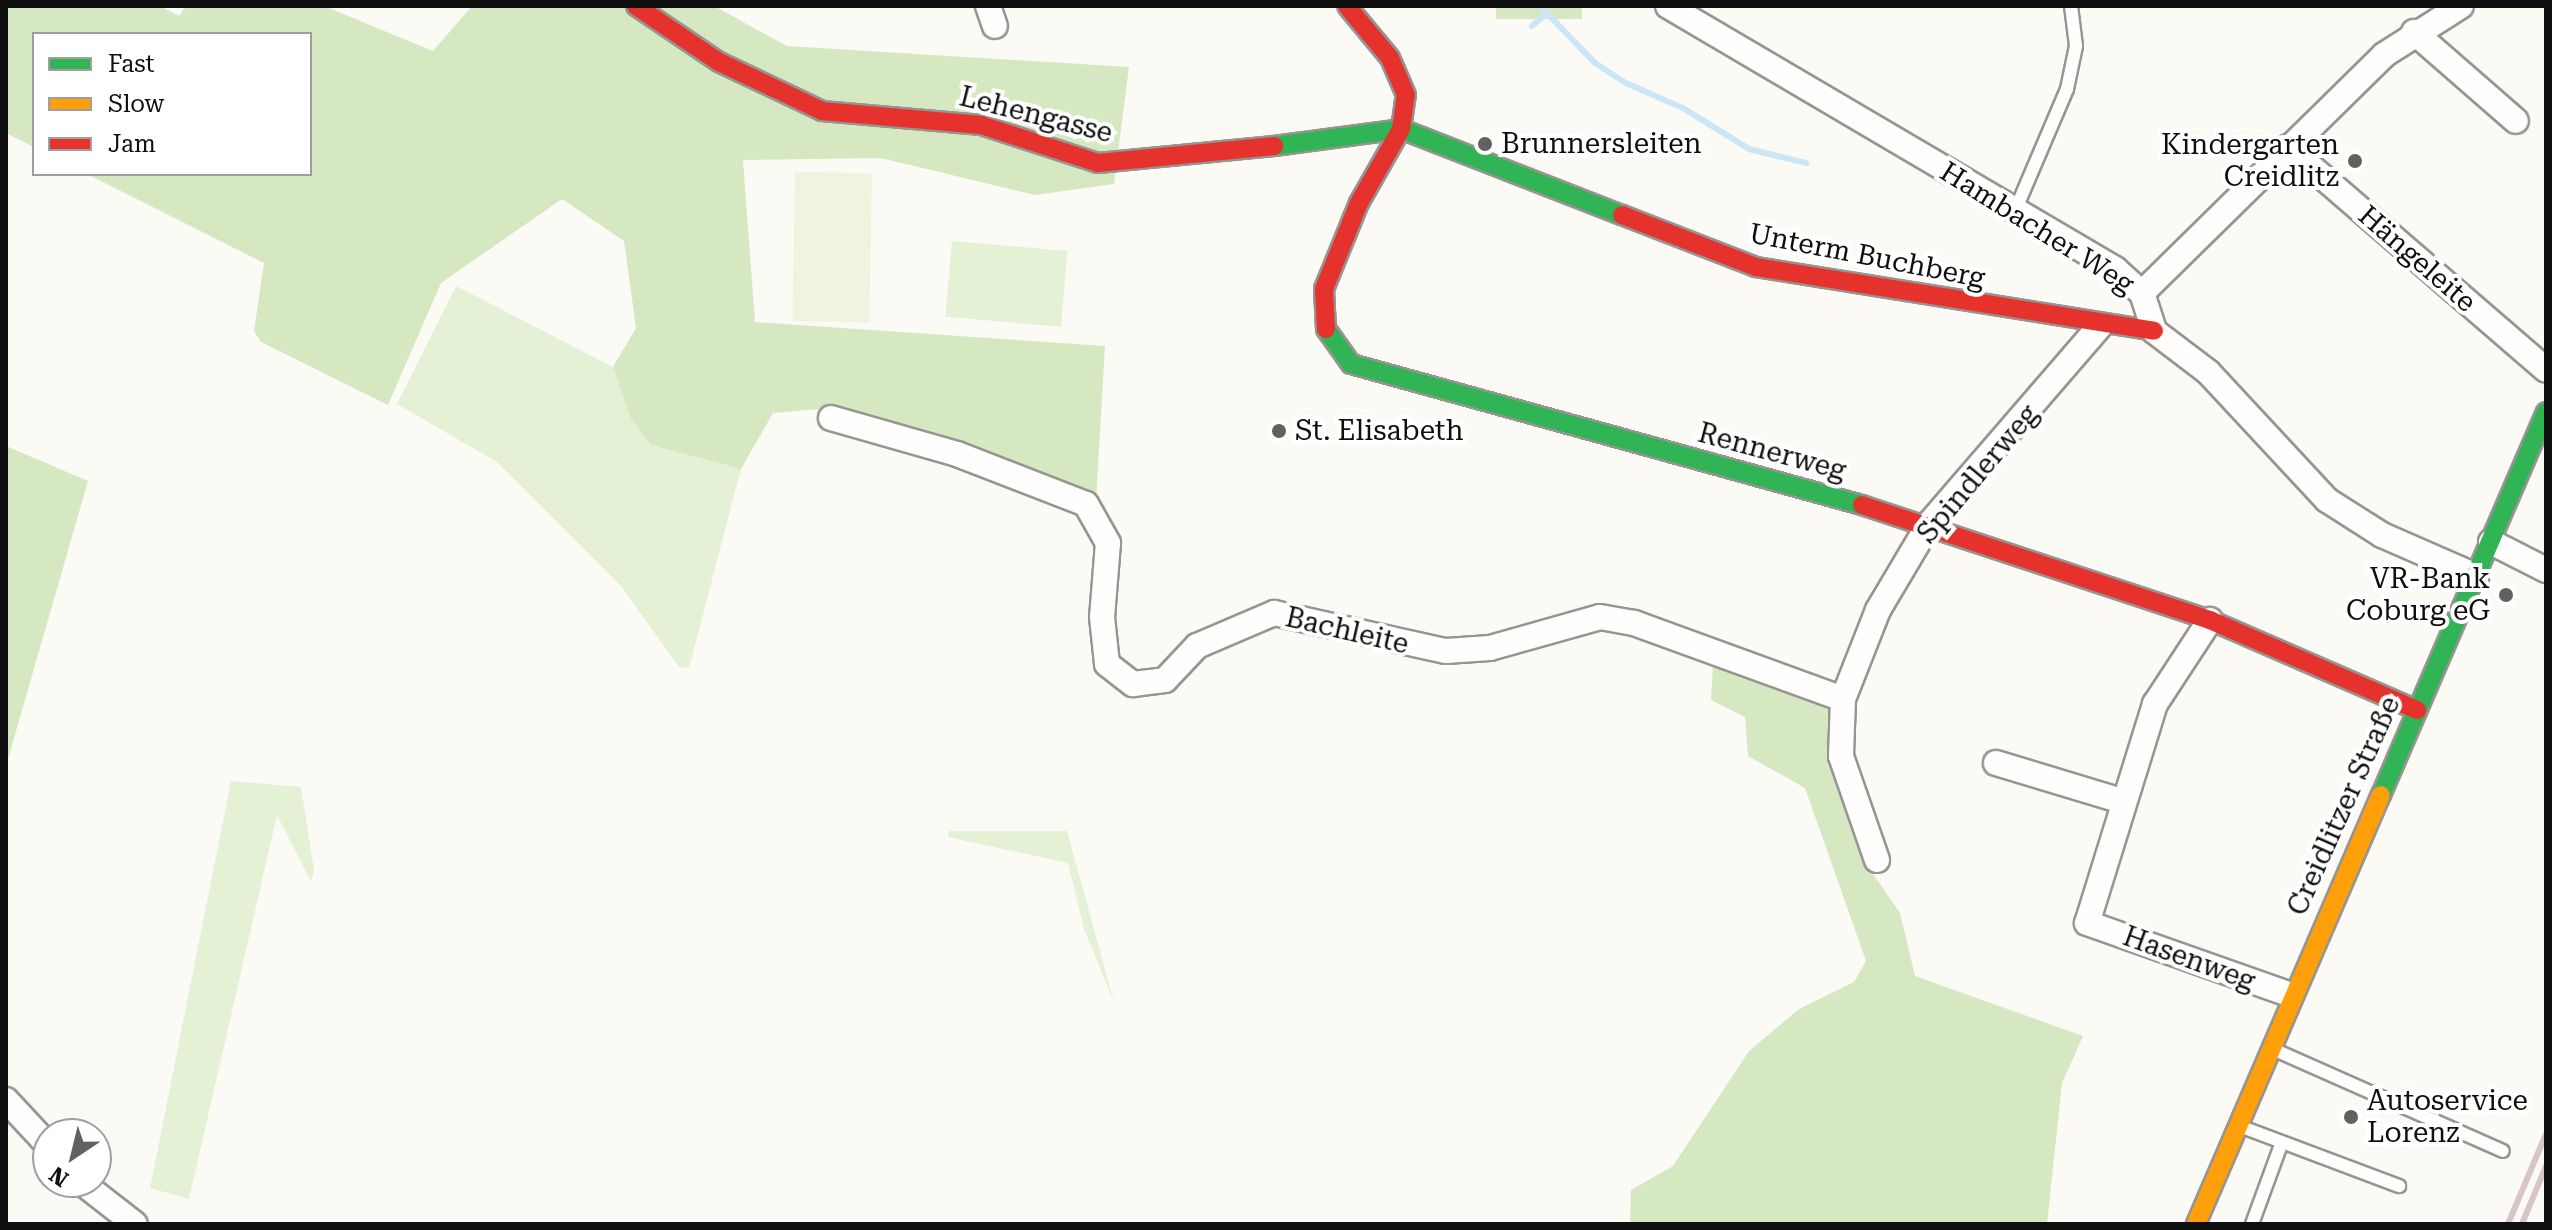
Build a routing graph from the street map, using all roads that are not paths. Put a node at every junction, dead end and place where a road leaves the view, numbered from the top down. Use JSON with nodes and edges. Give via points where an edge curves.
{"nodes":[{"id":1,"x":636,"y":6,"type":"edge"},
{"id":2,"x":1347,"y":6,"type":"edge"},
{"id":3,"x":1668,"y":6,"type":"edge"},
{"id":4,"x":2071,"y":6,"type":"edge"},
{"id":5,"x":2456,"y":7,"type":"edge"},
{"id":6,"x":2414,"y":32,"type":"junction"},
{"id":7,"x":2516,"y":121,"type":"dead end"},
{"id":8,"x":1401,"y":129,"type":"junction"},
{"id":9,"x":2288,"y":147,"type":"junction"},
{"id":10,"x":2015,"y":211,"type":"junction"},
{"id":11,"x":2142,"y":293,"type":"junction"},
{"id":12,"x":2100,"y":326,"type":"junction"},
{"id":13,"x":2154,"y":331,"type":"junction"},
{"id":14,"x":2546,"y":370,"type":"edge"},
{"id":15,"x":2546,"y":412,"type":"edge"},
{"id":16,"x":831,"y":418,"type":"dead end"},
{"id":17,"x":1929,"y":524,"type":"junction"},
{"id":18,"x":2491,"y":542,"type":"junction"},
{"id":19,"x":2546,"y":570,"type":"edge"},
{"id":20,"x":2476,"y":576,"type":"junction"},
{"id":21,"x":2210,"y":620,"type":"junction"},
{"id":22,"x":1843,"y":699,"type":"junction"},
{"id":23,"x":2417,"y":710,"type":"junction"},
{"id":24,"x":1996,"y":763,"type":"dead end"},
{"id":25,"x":2122,"y":801,"type":"junction"},
{"id":26,"x":1877,"y":860,"type":"dead end"},
{"id":27,"x":2291,"y":995,"type":"junction"},
{"id":28,"x":2268,"y":1047,"type":"junction"},
{"id":29,"x":6,"y":1100,"type":"edge"},
{"id":30,"x":2235,"y":1125,"type":"junction"},
{"id":31,"x":32,"y":1128,"type":"edge"},
{"id":32,"x":2282,"y":1142,"type":"junction"},
{"id":33,"x":2503,"y":1151,"type":"dead end"},
{"id":34,"x":2399,"y":1186,"type":"dead end"},
{"id":35,"x":102,"y":1198,"type":"edge"},
{"id":36,"x":135,"y":1224,"type":"edge"},
{"id":37,"x":2196,"y":1224,"type":"edge"},
{"id":38,"x":2252,"y":1224,"type":"edge"}],
"edges":[{"from":1,"to":8,"type":"street","name":"Lehengasse","via":[[719,62],[822,111],[981,125],[1098,163],[1135,165]]},
{"from":2,"to":8,"type":"street","via":[[1404,83]]},
{"from":3,"to":10,"type":"street","name":"Hambacher Weg"},
{"from":4,"to":10,"type":"lane","via":[[2076,46],[2067,89]]},
{"from":5,"to":6,"type":"street"},
{"from":6,"to":7,"type":"street"},
{"from":6,"to":9,"type":"street"},
{"from":8,"to":12,"type":"street","name":"Unterm Buchberg","via":[[1756,267]]},
{"from":8,"to":17,"type":"street","name":"Rennerweg","via":[[1359,203],[1324,289],[1322,322],[1340,357]]},
{"from":9,"to":11,"type":"street"},
{"from":9,"to":14,"type":"street","name":"Hängeleite"},
{"from":10,"to":11,"type":"street","name":"Hambacher Weg"},
{"from":11,"to":13,"type":"street","name":"Hambacher Weg"},
{"from":12,"to":13,"type":"street","name":"Unterm Buchberg"},
{"from":12,"to":17,"type":"street","name":"Spindlerweg"},
{"from":13,"to":20,"type":"street","via":[[2208,372],[2327,500],[2382,535]]},
{"from":15,"to":18,"type":"street","name":"Creidlitzer Straße"},
{"from":16,"to":22,"type":"street","name":"Bachleite","via":[[957,454],[1086,504],[1108,543],[1102,617],[1107,664],[1133,684],[1165,680],[1197,646],[1274,613],[1446,651],[1490,648],[1600,617],[1634,623]]},
{"from":17,"to":21,"type":"street","name":"Rennerweg"},
{"from":17,"to":22,"type":"street","name":"Spindlerweg","via":[[1878,610]]},
{"from":18,"to":19,"type":"street"},
{"from":18,"to":20,"type":"street","name":"Creidlitzer Straße"},
{"from":20,"to":23,"type":"street","name":"Creidlitzer Straße"},
{"from":21,"to":23,"type":"street","name":"Rennerweg"},
{"from":21,"to":25,"type":"street","via":[[2155,704]]},
{"from":22,"to":26,"type":"street","name":"Spindlerweg","via":[[1844,778]]},
{"from":23,"to":27,"type":"street","name":"Creidlitzer Straße"},
{"from":24,"to":25,"type":"street"},
{"from":25,"to":27,"type":"street","name":"Hasenweg","via":[[2087,923]]},
{"from":27,"to":28,"type":"street","name":"Creidlitzer Straße"},
{"from":28,"to":30,"type":"street","name":"Creidlitzer Straße"},
{"from":28,"to":33,"type":"lane"},
{"from":29,"to":31,"type":"street"},
{"from":30,"to":32,"type":"lane"},
{"from":30,"to":37,"type":"street","name":"Creidlitzer Straße"},
{"from":32,"to":34,"type":"lane"},
{"from":32,"to":38,"type":"lane"},
{"from":35,"to":36,"type":"street"}]}
